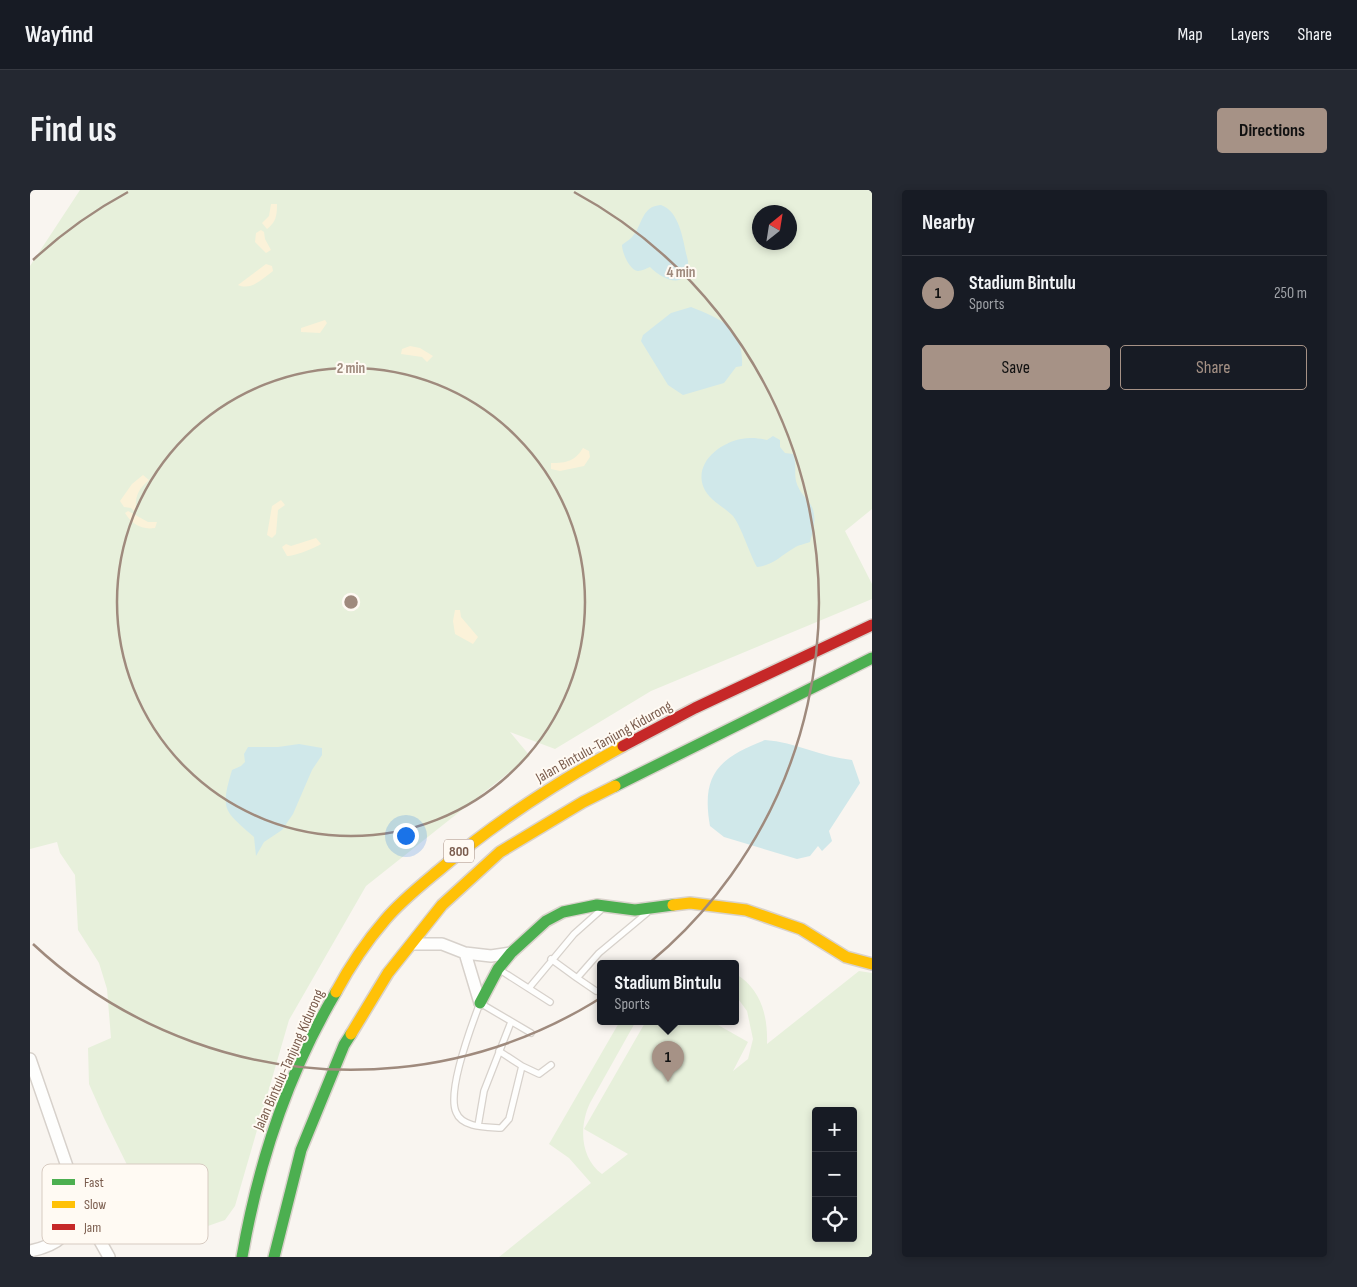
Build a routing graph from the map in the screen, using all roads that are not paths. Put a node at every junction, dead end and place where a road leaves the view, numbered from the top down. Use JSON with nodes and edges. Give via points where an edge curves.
{"nodes":[{"id":1,"x":872,"y":625,"type":"edge"},
{"id":2,"x":872,"y":658,"type":"edge"},
{"id":3,"x":607,"y":905,"type":"junction"},
{"id":4,"x":650,"y":909,"type":"junction"},
{"id":5,"x":412,"y":944,"type":"junction"},
{"id":6,"x":465,"y":953,"type":"junction"},
{"id":7,"x":511,"y":953,"type":"junction"},
{"id":8,"x":551,"y":959,"type":"junction"},
{"id":9,"x":872,"y":964,"type":"edge"},
{"id":10,"x":498,"y":968,"type":"junction"},
{"id":11,"x":577,"y":978,"type":"junction"},
{"id":12,"x":529,"y":988,"type":"junction"},
{"id":13,"x":596,"y":991,"type":"dead end"},
{"id":14,"x":550,"y":1002,"type":"dead end"},
{"id":15,"x":480,"y":1003,"type":"junction"},
{"id":16,"x":511,"y":1022,"type":"junction"},
{"id":17,"x":531,"y":1033,"type":"dead end"},
{"id":18,"x":499,"y":1051,"type":"junction"},
{"id":19,"x":31,"y":1065,"type":"edge"},
{"id":20,"x":551,"y":1065,"type":"dead end"},
{"id":21,"x":522,"y":1066,"type":"junction"},
{"id":22,"x":478,"y":1126,"type":"junction"},
{"id":23,"x":66,"y":1164,"type":"edge"},
{"id":24,"x":53,"y":1244,"type":"edge"},
{"id":25,"x":102,"y":1244,"type":"edge"},
{"id":26,"x":30,"y":1252,"type":"edge"},
{"id":27,"x":37,"y":1257,"type":"edge"},
{"id":28,"x":109,"y":1257,"type":"edge"},
{"id":29,"x":242,"y":1257,"type":"edge"},
{"id":30,"x":274,"y":1257,"type":"edge"}],
"edges":[{"from":1,"to":29,"type":"main road","name":"Jalan Bintulu-Tanjung Kidurong","number":"800","via":[[657,728],[561,779],[456,853],[385,920],[351,965],[322,1016],[303,1059],[265,1152]]},
{"from":2,"to":5,"type":"main road","number":"800","via":[[583,802],[500,852],[442,905]]},
{"from":3,"to":4,"type":"main road"},
{"from":3,"to":7,"type":"main road","via":[[564,912],[546,921]]},
{"from":3,"to":8,"type":"lane"},
{"from":4,"to":9,"type":"main road","via":[[690,903],[746,910],[801,929],[846,957]]},
{"from":4,"to":11,"type":"lane","via":[[599,953]]},
{"from":5,"to":6,"type":"street","via":[[442,944]]},
{"from":5,"to":30,"type":"main road","number":"800","via":[[388,973],[344,1045],[301,1150]]},
{"from":6,"to":7,"type":"street","via":[[491,956]]},
{"from":6,"to":15,"type":"street"},
{"from":7,"to":10,"type":"main road"},
{"from":8,"to":11,"type":"lane"},
{"from":8,"to":12,"type":"lane"},
{"from":10,"to":12,"type":"lane"},
{"from":10,"to":15,"type":"main road"},
{"from":11,"to":13,"type":"lane"},
{"from":12,"to":14,"type":"lane"},
{"from":15,"to":16,"type":"lane"},
{"from":15,"to":22,"type":"lane","via":[[460,1064],[454,1098],[456,1112],[465,1122]]},
{"from":16,"to":17,"type":"lane"},
{"from":16,"to":18,"type":"lane"},
{"from":18,"to":21,"type":"lane"},
{"from":18,"to":22,"type":"lane","via":[[484,1091]]},
{"from":19,"to":23,"type":"street"},
{"from":20,"to":21,"type":"lane","via":[[539,1074]]},
{"from":21,"to":22,"type":"lane","via":[[506,1124],[501,1128]]},
{"from":24,"to":26,"type":"street"},
{"from":25,"to":28,"type":"street"},
{"from":26,"to":27,"type":"street"}]}
